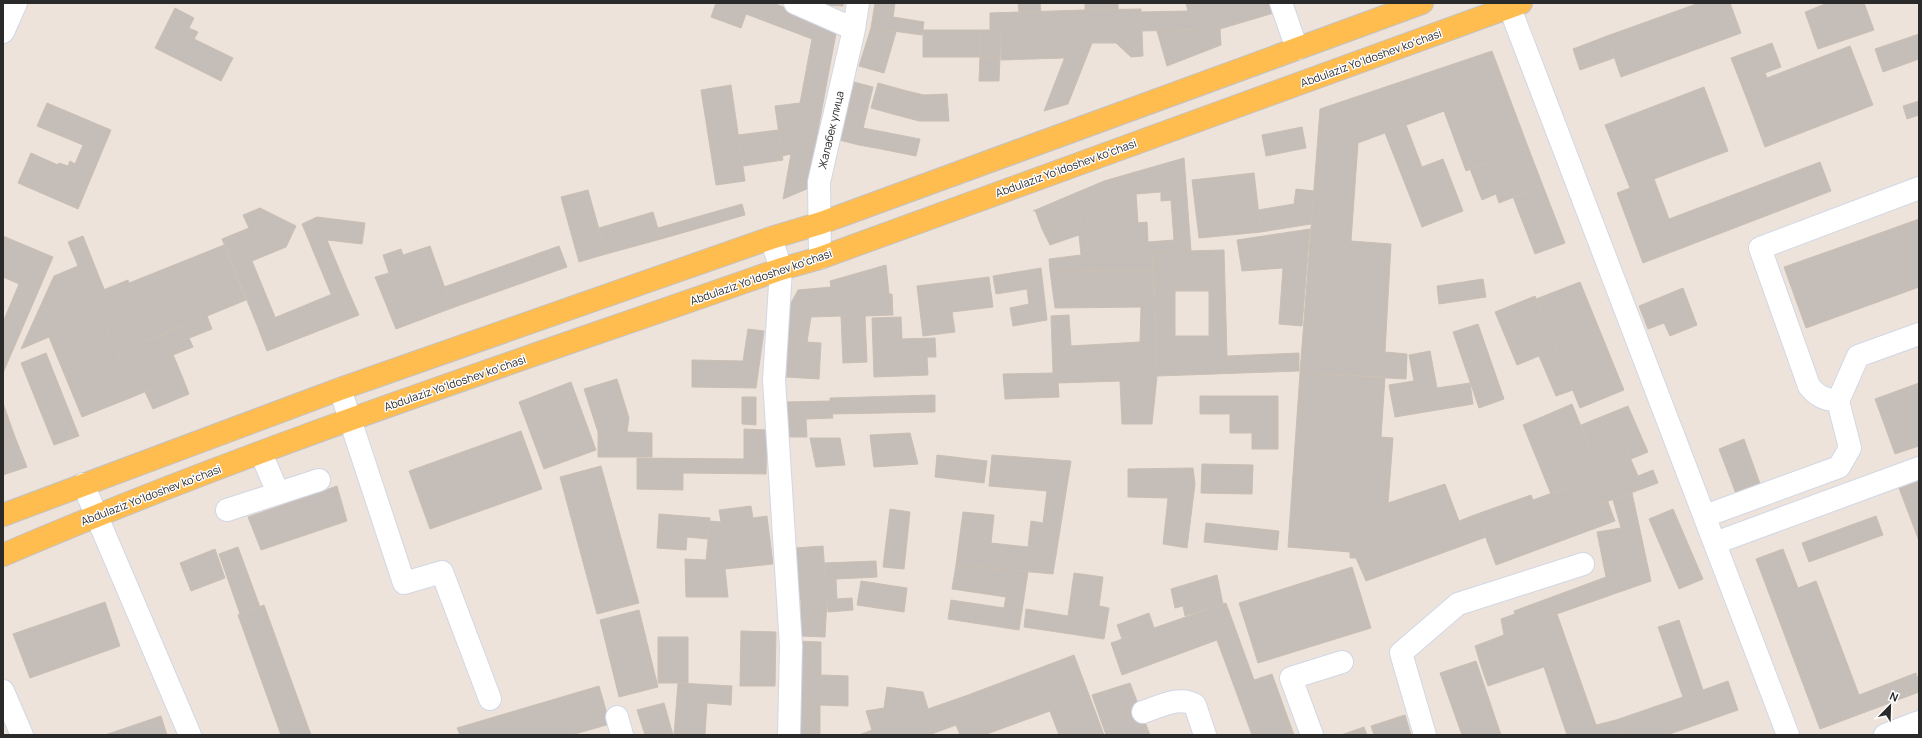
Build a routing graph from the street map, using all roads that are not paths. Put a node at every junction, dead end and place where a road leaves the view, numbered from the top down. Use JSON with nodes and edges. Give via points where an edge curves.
{"nodes":[{"id":1,"x":16,"y":3,"type":"edge"},
{"id":2,"x":795,"y":3,"type":"edge"},
{"id":3,"x":858,"y":3,"type":"edge"},
{"id":4,"x":1281,"y":3,"type":"edge"},
{"id":5,"x":1422,"y":3,"type":"edge"},
{"id":6,"x":1514,"y":4,"type":"edge"},
{"id":7,"x":854,"y":29,"type":"junction"},
{"id":8,"x":3,"y":32,"type":"edge"},
{"id":9,"x":1297,"y":49,"type":"junction"},
{"id":10,"x":1919,"y":188,"type":"edge"},
{"id":11,"x":821,"y":223,"type":"junction"},
{"id":12,"x":770,"y":238,"type":"junction"},
{"id":13,"x":820,"y":258,"type":"junction"},
{"id":14,"x":781,"y":269,"type":"junction"},
{"id":15,"x":1919,"y":334,"type":"edge"},
{"id":16,"x":340,"y":389,"type":"junction"},
{"id":17,"x":1838,"y":400,"type":"junction"},
{"id":18,"x":351,"y":420,"type":"junction"},
{"id":19,"x":261,"y":453,"type":"junction"},
{"id":20,"x":1919,"y":468,"type":"edge"},
{"id":21,"x":319,"y":480,"type":"dead end"},
{"id":22,"x":83,"y":484,"type":"junction"},
{"id":23,"x":278,"y":493,"type":"junction"},
{"id":24,"x":227,"y":510,"type":"dead end"},
{"id":25,"x":3,"y":515,"type":"edge"},
{"id":26,"x":96,"y":515,"type":"junction"},
{"id":27,"x":1705,"y":516,"type":"junction"},
{"id":28,"x":1715,"y":543,"type":"junction"},
{"id":29,"x":3,"y":555,"type":"edge"},
{"id":30,"x":1583,"y":564,"type":"dead end"},
{"id":31,"x":1342,"y":662,"type":"dead end"},
{"id":32,"x":3,"y":691,"type":"edge"},
{"id":33,"x":490,"y":699,"type":"dead end"},
{"id":34,"x":1143,"y":712,"type":"dead end"},
{"id":35,"x":1919,"y":722,"type":"edge"},
{"id":36,"x":22,"y":735,"type":"edge"},
{"id":37,"x":190,"y":735,"type":"edge"},
{"id":38,"x":789,"y":735,"type":"edge"},
{"id":39,"x":1205,"y":735,"type":"edge"},
{"id":40,"x":1312,"y":735,"type":"edge"},
{"id":41,"x":1424,"y":735,"type":"edge"},
{"id":42,"x":1788,"y":735,"type":"edge"},
{"id":43,"x":1885,"y":735,"type":"edge"}],
"edges":[{"from":1,"to":8,"type":"street"},
{"from":2,"to":7,"type":"street"},
{"from":3,"to":7,"type":"street","name":"Жалабек улица"},
{"from":4,"to":9,"type":"street"},
{"from":5,"to":9,"type":"main road"},
{"from":6,"to":13,"type":"main road","name":"Abdulaziz Yoʻldoshev koʻchasi"},
{"from":6,"to":27,"type":"street"},
{"from":7,"to":11,"type":"street","name":"Жалабек улица","via":[[819,182]]},
{"from":9,"to":11,"type":"main road"},
{"from":10,"to":17,"type":"street","via":[[1760,248],[1809,386],[1824,399]]},
{"from":11,"to":12,"type":"main road"},
{"from":11,"to":13,"type":"street","name":"Жалабек улица"},
{"from":12,"to":14,"type":"street"},
{"from":12,"to":16,"type":"main road"},
{"from":13,"to":14,"type":"main road","name":"Abdulaziz Yoʻldoshev koʻchasi"},
{"from":14,"to":18,"type":"main road","name":"Abdulaziz Yoʻldoshev koʻchasi"},
{"from":14,"to":38,"type":"street","via":[[774,380],[791,646]]},
{"from":15,"to":17,"type":"street","via":[[1858,356]]},
{"from":16,"to":18,"type":"street"},
{"from":16,"to":22,"type":"main road"},
{"from":17,"to":27,"type":"street","via":[[1850,448],[1840,467]]},
{"from":18,"to":19,"type":"main road","name":"Abdulaziz Yoʻldoshev koʻchasi"},
{"from":18,"to":33,"type":"street","via":[[404,582],[442,572]]},
{"from":19,"to":23,"type":"street"},
{"from":19,"to":26,"type":"main road","name":"Abdulaziz Yoʻldoshev koʻchasi"},
{"from":20,"to":28,"type":"street"},
{"from":21,"to":23,"type":"street"},
{"from":22,"to":25,"type":"main road"},
{"from":22,"to":26,"type":"street"},
{"from":23,"to":24,"type":"street"},
{"from":26,"to":29,"type":"main road","name":"Abdulaziz Yoʻldoshev koʻchasi"},
{"from":26,"to":37,"type":"street"},
{"from":27,"to":28,"type":"street"},
{"from":28,"to":42,"type":"street"},
{"from":30,"to":41,"type":"street","via":[[1458,604],[1401,653]]},
{"from":31,"to":40,"type":"street","via":[[1291,678]]},
{"from":32,"to":36,"type":"street"},
{"from":34,"to":39,"type":"street","via":[[1176,701],[1188,700],[1196,705]]},
{"from":35,"to":43,"type":"street"}]}
